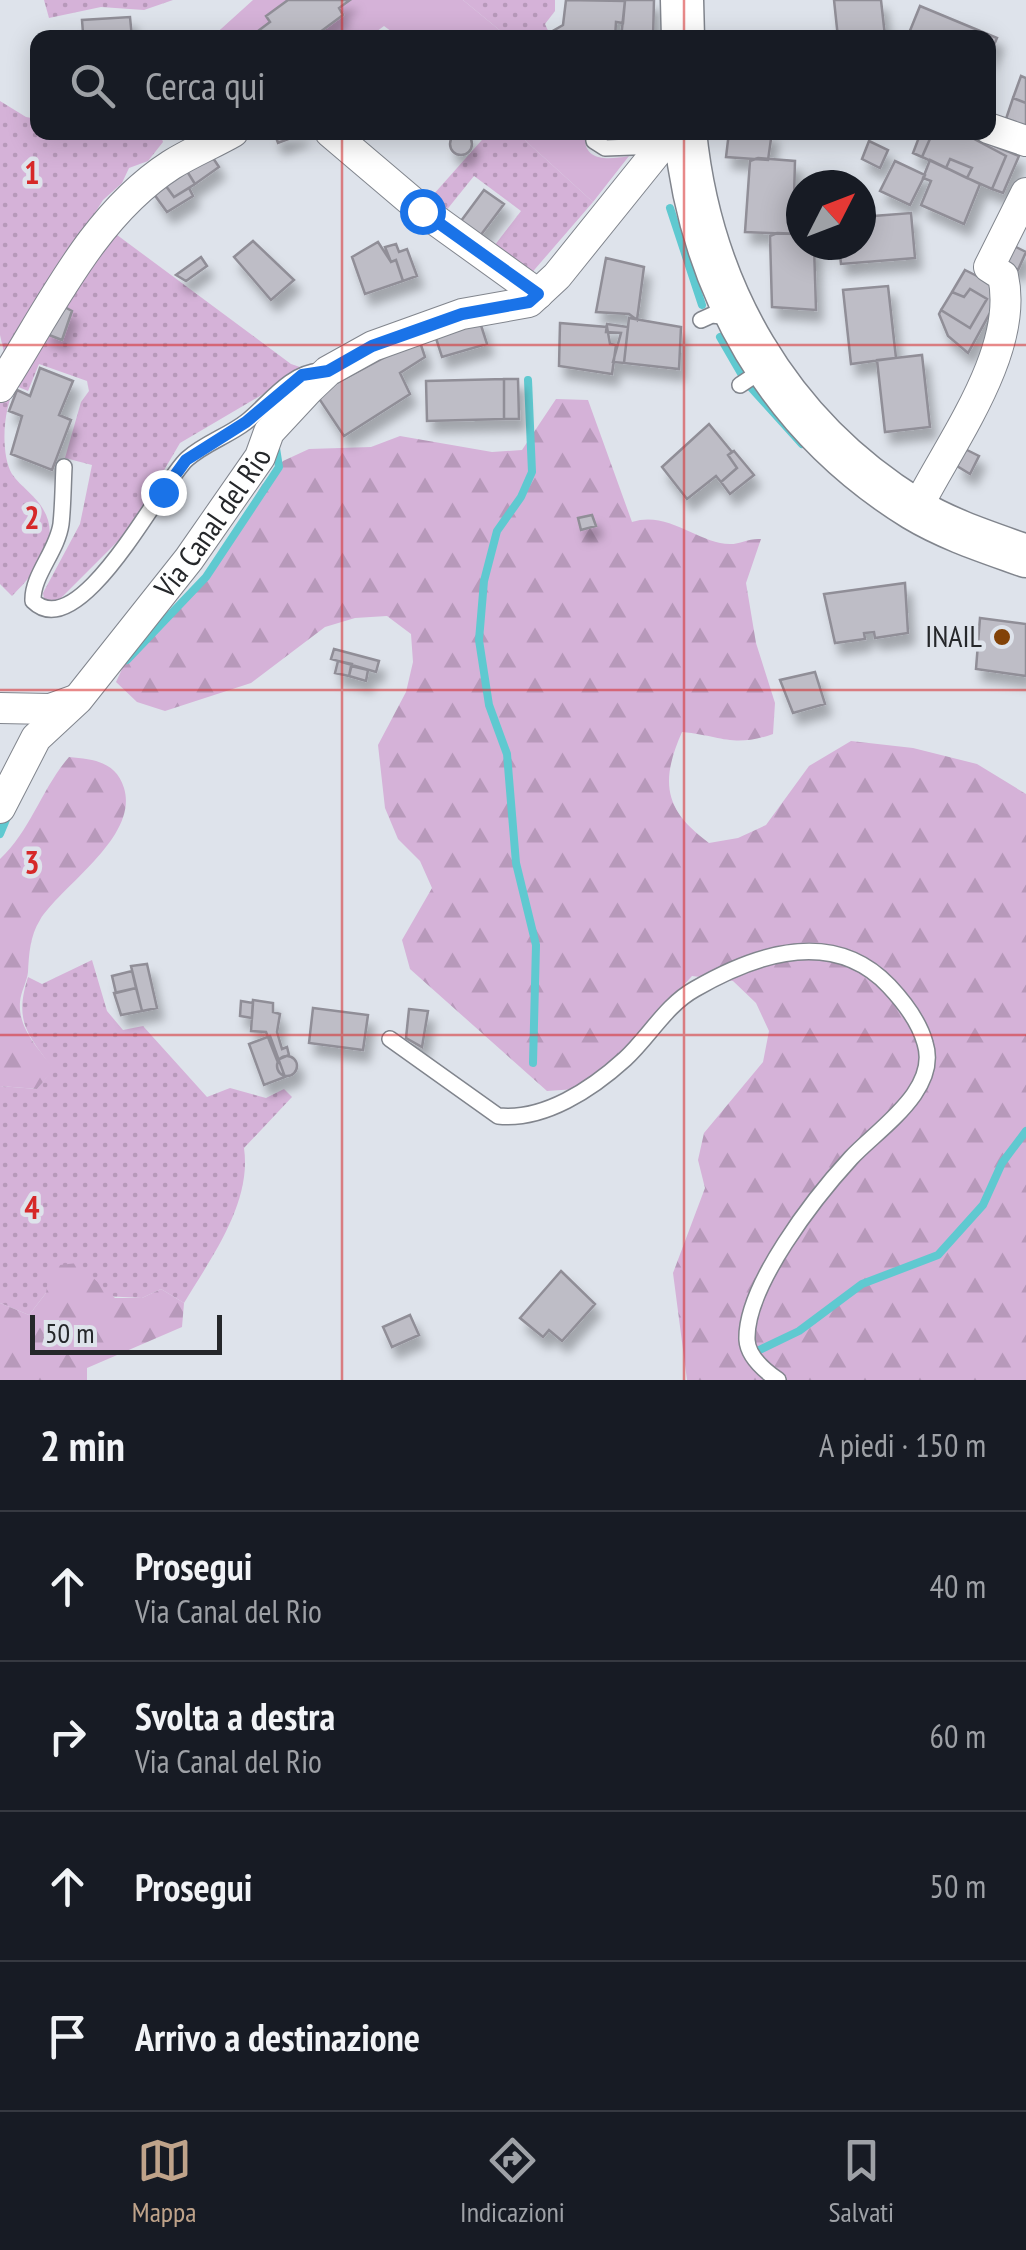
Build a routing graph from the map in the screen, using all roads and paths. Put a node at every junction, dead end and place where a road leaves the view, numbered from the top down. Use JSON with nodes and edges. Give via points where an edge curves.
{"nodes":[{"id":1,"x":682,"y":0,"type":"edge"},
{"id":2,"x":682,"y":30,"type":"edge"},
{"id":3,"x":996,"y":131,"type":"edge"},
{"id":4,"x":218,"y":140,"type":"edge"},
{"id":5,"x":339,"y":140,"type":"edge"},
{"id":6,"x":594,"y":140,"type":"edge"},
{"id":7,"x":1026,"y":140,"type":"edge"},
{"id":8,"x":673,"y":144,"type":"edge"},
{"id":9,"x":1026,"y":192,"type":"edge"},
{"id":10,"x":538,"y":294,"type":"junction"},
{"id":11,"x":328,"y":371,"type":"junction"},
{"id":12,"x":0,"y":387,"type":"edge"},
{"id":13,"x":64,"y":467,"type":"dead end"},
{"id":14,"x":916,"y":510,"type":"junction"},
{"id":15,"x":1026,"y":556,"type":"edge"},
{"id":16,"x":78,"y":699,"type":"junction"},
{"id":17,"x":0,"y":708,"type":"edge"},
{"id":18,"x":0,"y":808,"type":"edge"},
{"id":19,"x":390,"y":1039,"type":"dead end"},
{"id":20,"x":778,"y":1380,"type":"edge"}],
"edges":[{"from":1,"to":2,"type":"main road"},
{"from":3,"to":7,"type":"street"},
{"from":4,"to":12,"type":"street","via":[[170,166],[110,222]]},
{"from":5,"to":10,"type":"street","via":[[438,223]]},
{"from":6,"to":8,"type":"lane","via":[[606,148]]},
{"from":8,"to":10,"type":"street"},
{"from":8,"to":14,"type":"main road","via":[[725,298],[718,319],[757,381]]},
{"from":9,"to":14,"type":"street","via":[[989,267],[1003,276],[1008,296],[1000,349]]},
{"from":10,"to":11,"type":"street","name":"Via Canal del Rio","via":[[372,346]]},
{"from":11,"to":13,"type":"lane","via":[[302,375],[186,460],[122,556],[54,610],[41,609],[32,589],[61,524]]},
{"from":11,"to":16,"type":"street","name":"Via Canal del Rio","via":[[269,432],[244,482]]},
{"from":14,"to":15,"type":"main road"},
{"from":16,"to":17,"type":"street","via":[[50,709]]},
{"from":16,"to":18,"type":"street","name":"Via Canal del Rio","via":[[36,738]]},
{"from":19,"to":20,"type":"lane","via":[[498,1116],[516,1118],[593,1084],[680,1000],[750,964],[835,950],[882,978],[918,1026],[927,1048],[924,1074],[899,1113],[850,1159],[779,1252],[749,1318],[746,1344]]}]}
